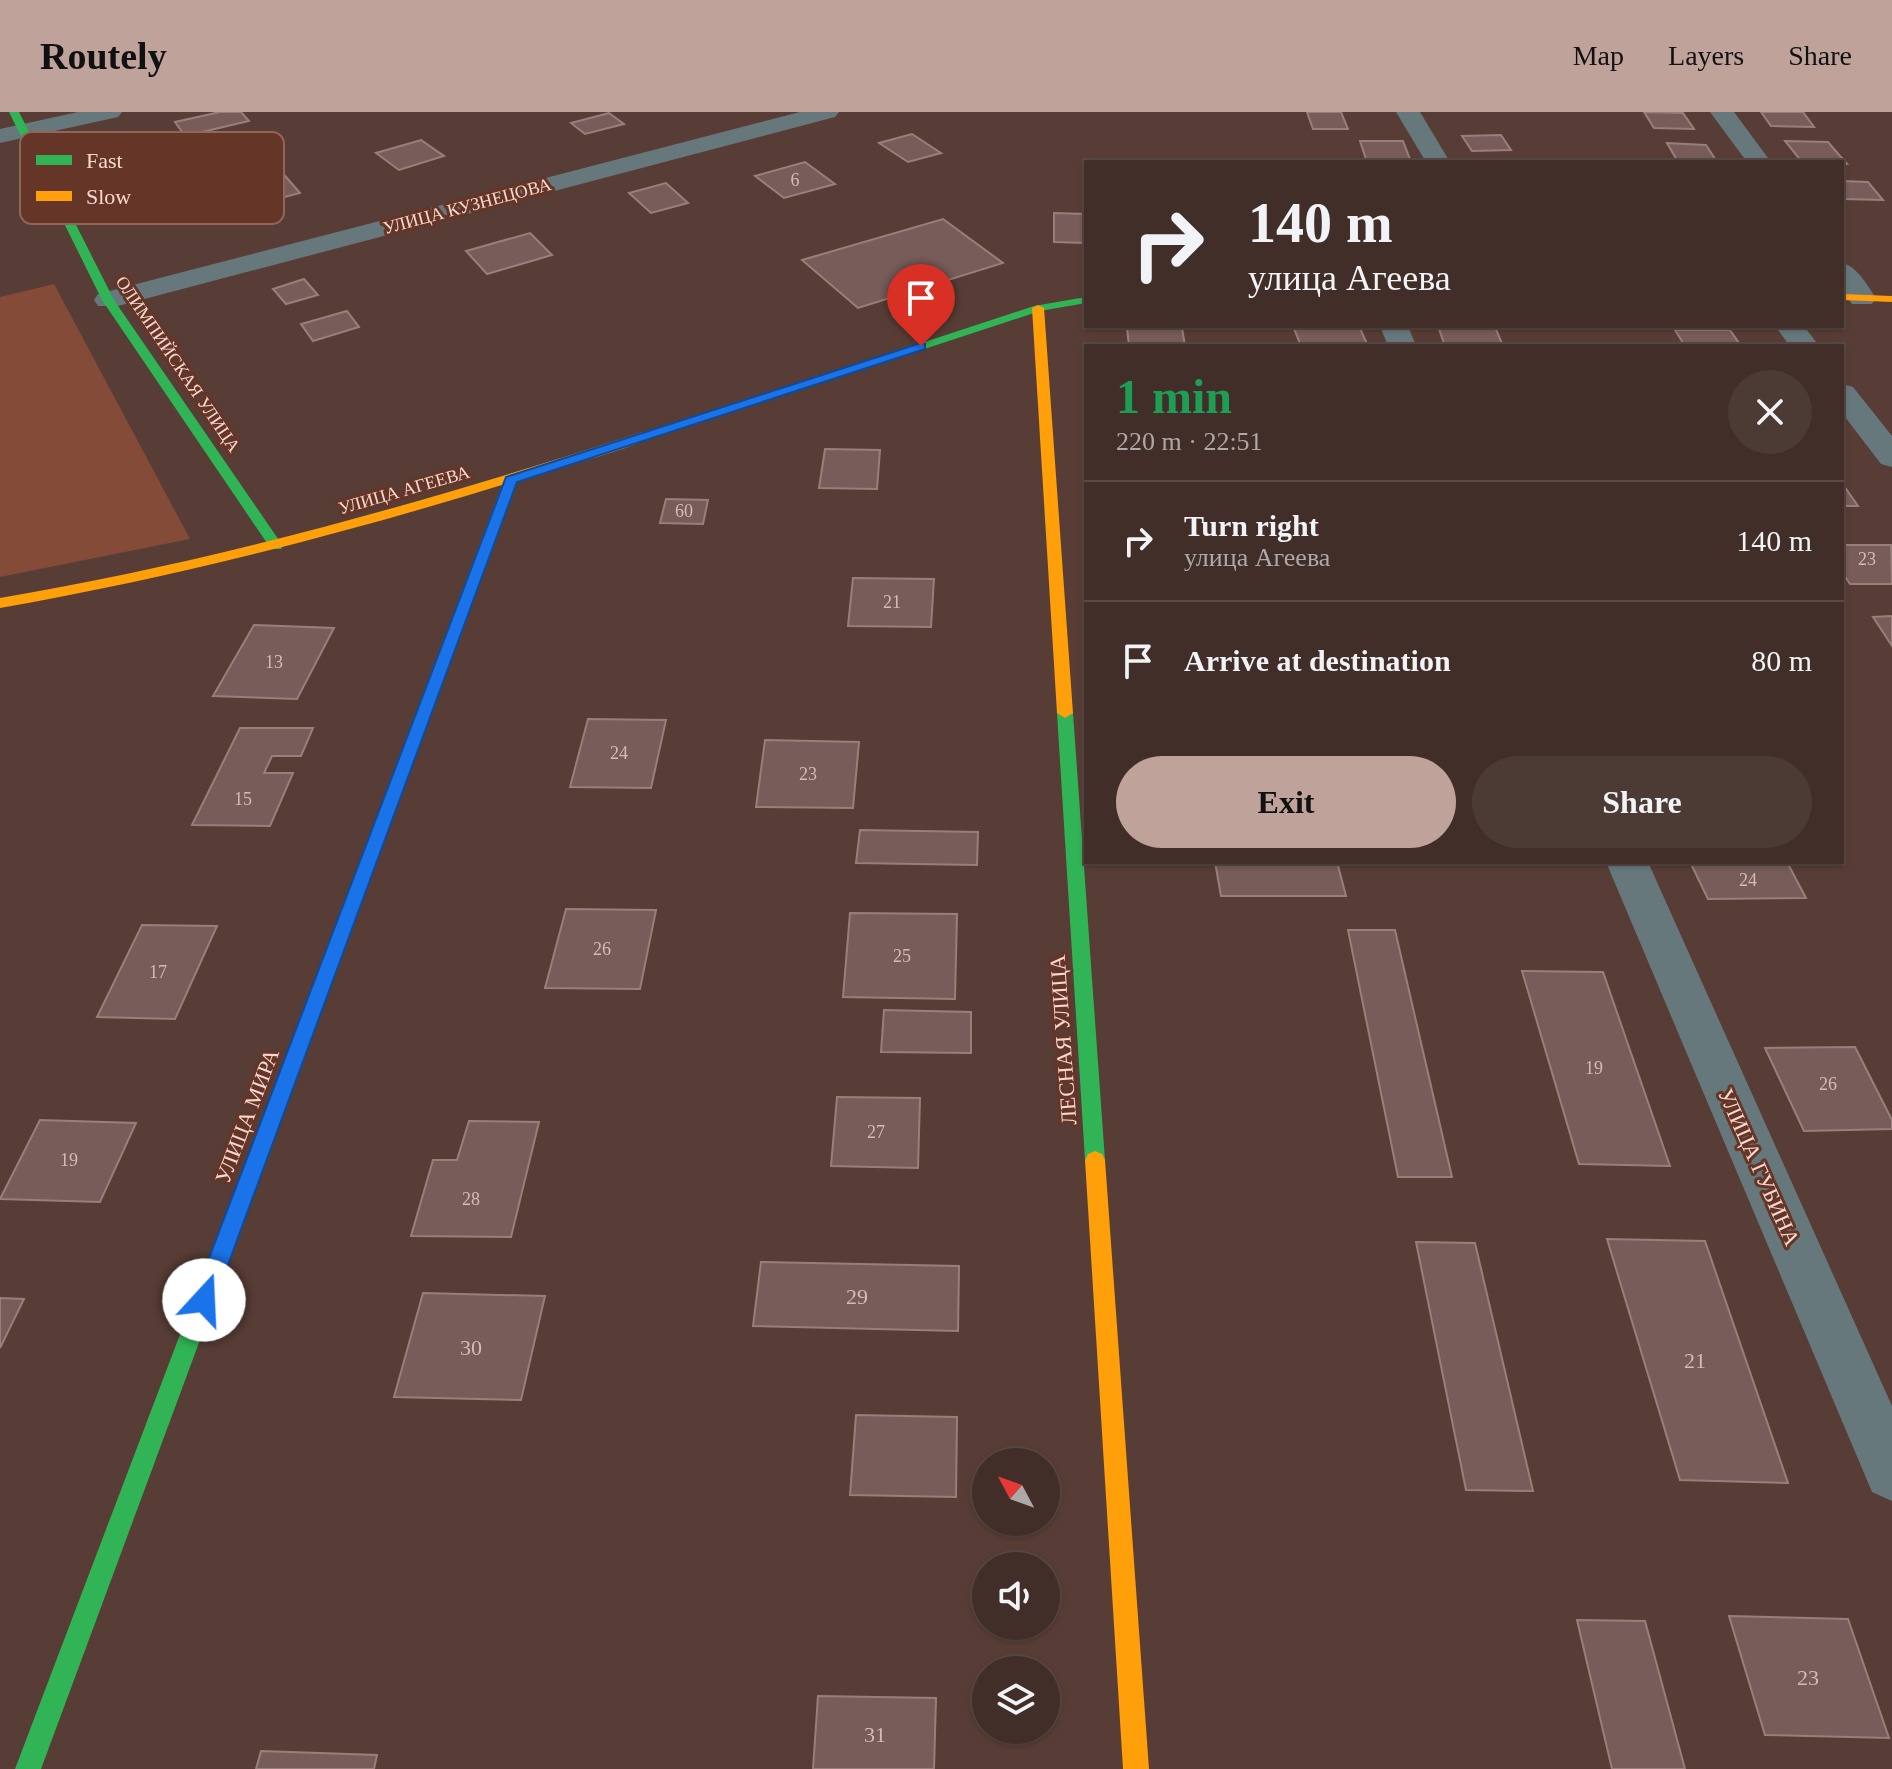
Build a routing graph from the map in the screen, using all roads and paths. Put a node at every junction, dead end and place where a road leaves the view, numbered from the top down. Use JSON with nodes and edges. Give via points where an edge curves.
{"nodes":[{"id":1,"x":110,"y":112,"type":"edge"},
{"id":2,"x":827,"y":112,"type":"edge"},
{"id":3,"x":1408,"y":112,"type":"edge"},
{"id":4,"x":1722,"y":112,"type":"edge"},
{"id":5,"x":19,"y":121,"type":"edge"},
{"id":6,"x":0,"y":136,"type":"edge"},
{"id":7,"x":1437,"y":160,"type":"edge"},
{"id":8,"x":1758,"y":160,"type":"edge"},
{"id":9,"x":70,"y":224,"type":"edge"},
{"id":10,"x":1844,"y":276,"type":"edge"},
{"id":11,"x":1852,"y":298,"type":"edge"},
{"id":12,"x":1892,"y":299,"type":"edge"},
{"id":13,"x":108,"y":300,"type":"junction"},
{"id":14,"x":1084,"y":300,"type":"edge"},
{"id":15,"x":1038,"y":308,"type":"junction"},
{"id":16,"x":1791,"y":328,"type":"edge"},
{"id":17,"x":1803,"y":344,"type":"edge"},
{"id":18,"x":1844,"y":396,"type":"edge"},
{"id":19,"x":1892,"y":457,"type":"edge"},
{"id":20,"x":511,"y":480,"type":"junction"},
{"id":21,"x":276,"y":546,"type":"junction"},
{"id":22,"x":0,"y":603,"type":"edge"},
{"id":23,"x":1628,"y":864,"type":"edge"},
{"id":24,"x":1892,"y":1472,"type":"edge"},
{"id":25,"x":28,"y":1769,"type":"edge"},
{"id":26,"x":1136,"y":1769,"type":"edge"}],
"edges":[{"from":1,"to":5,"type":"street"},
{"from":2,"to":13,"type":"street","name":"УЛИЦА КУЗНЕЦОВА"},
{"from":3,"to":7,"type":"street"},
{"from":4,"to":8,"type":"street"},
{"from":5,"to":6,"type":"street"},
{"from":9,"to":13,"type":"street","name":"ОЛИМПИЙСКАЯ УЛИЦА"},
{"from":10,"to":11,"type":"street"},
{"from":11,"to":12,"type":"street"},
{"from":13,"to":21,"type":"street","name":"ОЛИМПИЙСКАЯ УЛИЦА"},
{"from":14,"to":15,"type":"street","name":"УЛИЦА АГЕЕВА"},
{"from":15,"to":20,"type":"street","name":"УЛИЦА АГЕЕВА"},
{"from":15,"to":26,"type":"street","name":"ЛЕСНАЯ УЛИЦА"},
{"from":16,"to":17,"type":"street"},
{"from":18,"to":19,"type":"street"},
{"from":20,"to":21,"type":"street","name":"УЛИЦА АГЕЕВА"},
{"from":20,"to":25,"type":"street","name":"УЛИЦА МИРА"},
{"from":21,"to":22,"type":"street","name":"УЛИЦА АГЕЕВА","via":[[69,594]]},
{"from":23,"to":24,"type":"street","name":"УЛИЦА ГУБИНА"}]}
